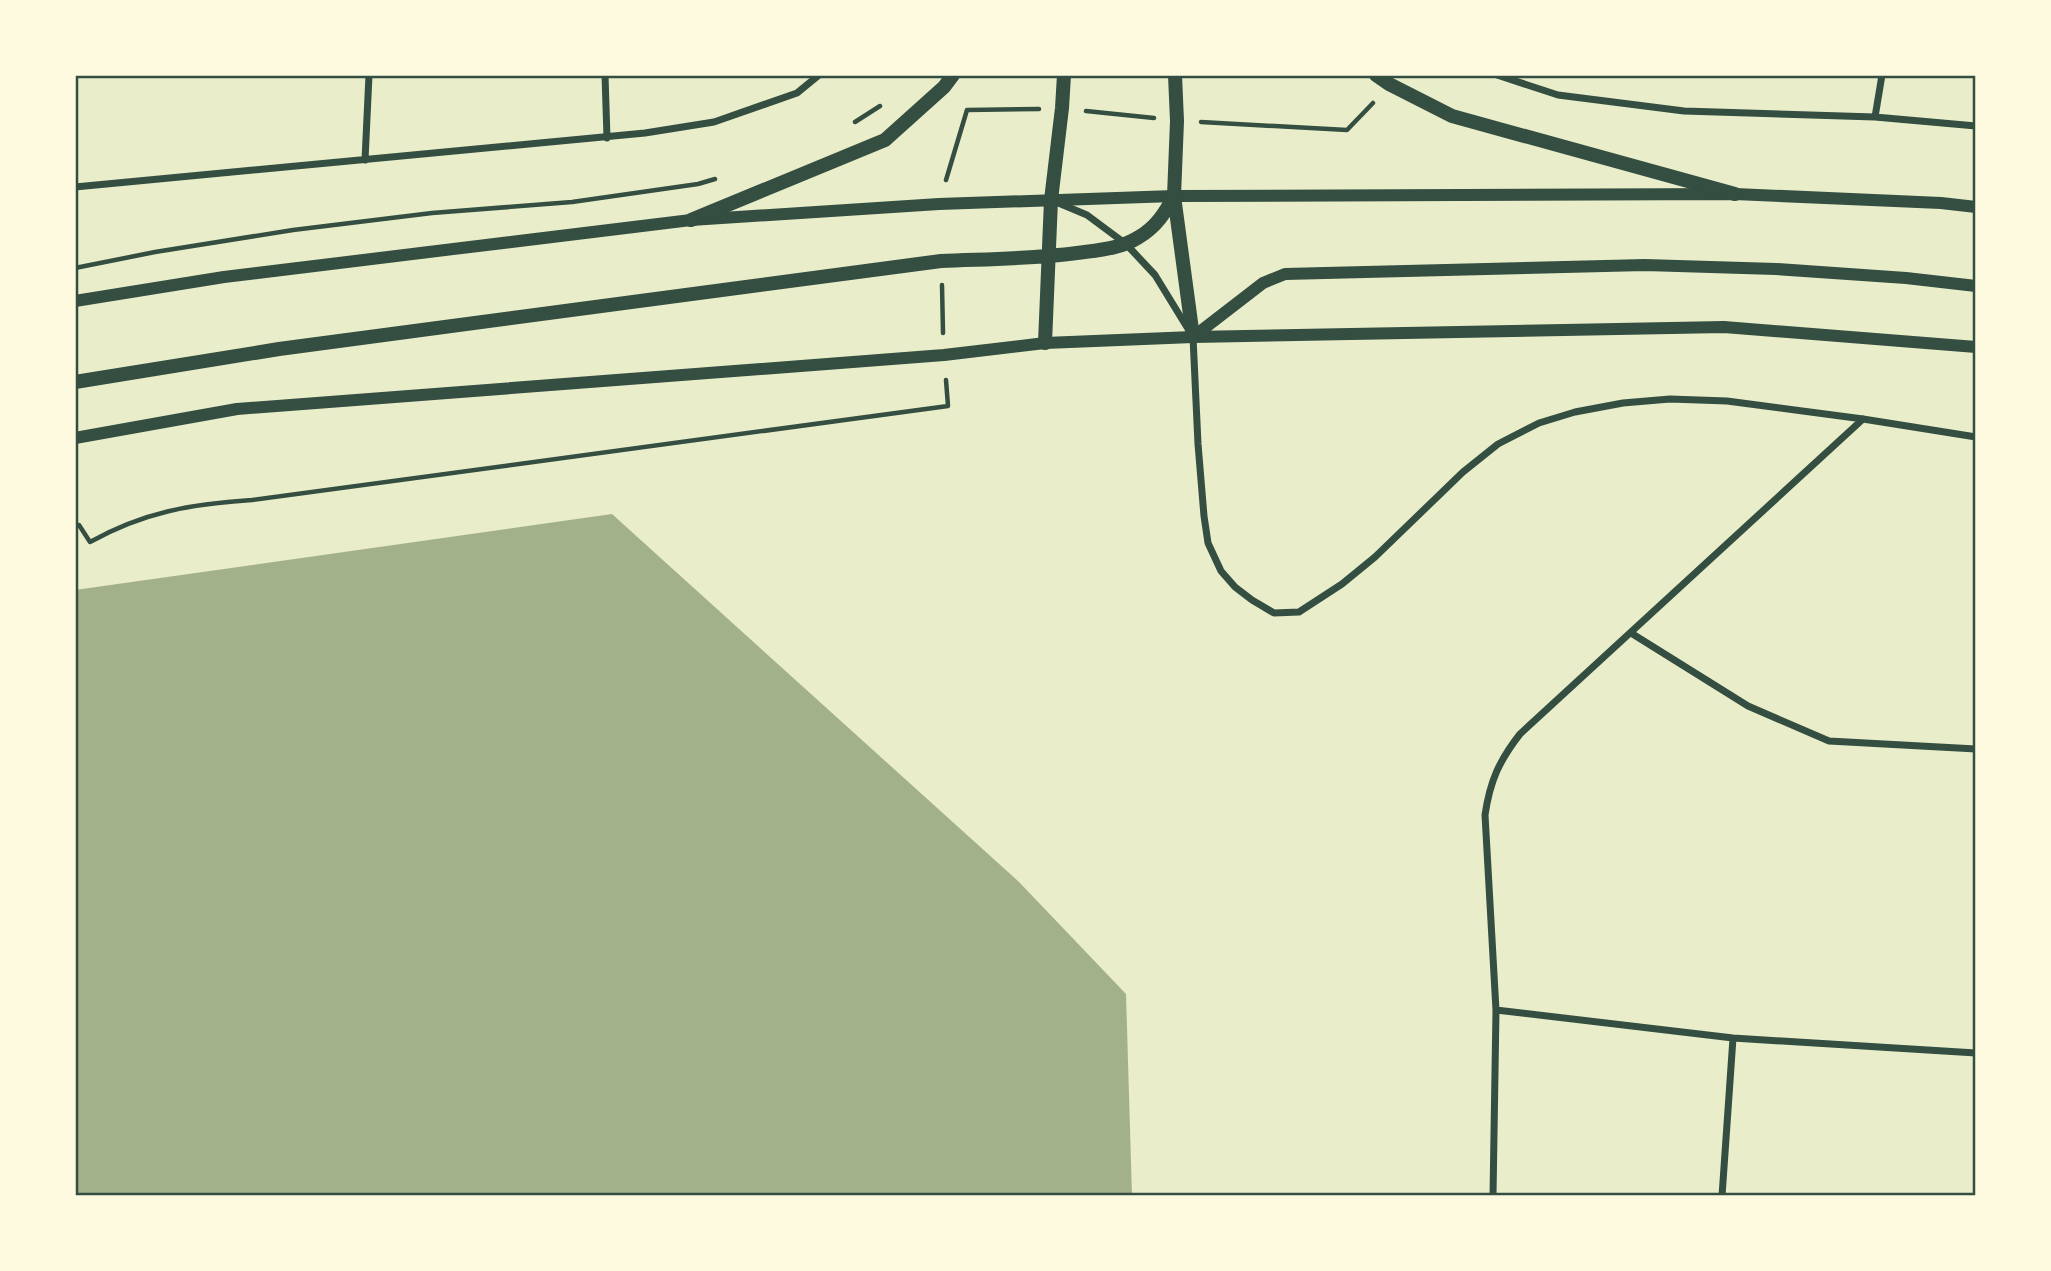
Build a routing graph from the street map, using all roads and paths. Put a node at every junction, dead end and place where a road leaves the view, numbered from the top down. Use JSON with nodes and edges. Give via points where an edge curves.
{"nodes":[{"id":1,"x":369,"y":75,"type":"edge"},
{"id":2,"x":605,"y":75,"type":"edge"},
{"id":3,"x":819,"y":75,"type":"edge"},
{"id":4,"x":953,"y":75,"type":"edge"},
{"id":5,"x":1064,"y":75,"type":"edge"},
{"id":6,"x":1175,"y":75,"type":"edge"},
{"id":7,"x":1376,"y":75,"type":"edge"},
{"id":8,"x":1497,"y":75,"type":"edge"},
{"id":9,"x":1882,"y":75,"type":"edge"},
{"id":10,"x":887,"y":102,"type":"dead end"},
{"id":11,"x":967,"y":110,"type":"dead end"},
{"id":12,"x":1875,"y":117,"type":"junction"},
{"id":13,"x":852,"y":124,"type":"dead end"},
{"id":14,"x":1976,"y":126,"type":"edge"},
{"id":15,"x":607,"y":138,"type":"junction"},
{"id":16,"x":365,"y":160,"type":"junction"},
{"id":17,"x":722,"y":177,"type":"dead end"},
{"id":18,"x":75,"y":187,"type":"edge"},
{"id":19,"x":1735,"y":194,"type":"junction"},
{"id":20,"x":1174,"y":196,"type":"junction"},
{"id":21,"x":1051,"y":200,"type":"junction"},
{"id":22,"x":939,"y":204,"type":"junction"},
{"id":23,"x":1976,"y":206,"type":"edge"},
{"id":24,"x":691,"y":220,"type":"junction"},
{"id":25,"x":1126,"y":244,"type":"junction"},
{"id":26,"x":1050,"y":256,"type":"junction"},
{"id":27,"x":941,"y":261,"type":"junction"},
{"id":28,"x":75,"y":268,"type":"edge"},
{"id":29,"x":1976,"y":286,"type":"edge"},
{"id":30,"x":75,"y":301,"type":"edge"},
{"id":31,"x":1193,"y":337,"type":"junction"},
{"id":32,"x":1045,"y":343,"type":"junction"},
{"id":33,"x":1976,"y":347,"type":"edge"},
{"id":34,"x":944,"y":355,"type":"junction"},
{"id":35,"x":75,"y":382,"type":"edge"},
{"id":36,"x":1863,"y":419,"type":"junction"},
{"id":37,"x":75,"y":438,"type":"edge"},
{"id":38,"x":1976,"y":438,"type":"edge"},
{"id":39,"x":75,"y":525,"type":"edge"},
{"id":40,"x":1631,"y":633,"type":"junction"},
{"id":41,"x":1976,"y":749,"type":"edge"},
{"id":42,"x":1496,"y":1010,"type":"junction"},
{"id":43,"x":1733,"y":1038,"type":"junction"},
{"id":44,"x":1976,"y":1053,"type":"edge"},
{"id":45,"x":1493,"y":1196,"type":"edge"},
{"id":46,"x":1722,"y":1196,"type":"edge"}],
"edges":[{"from":1,"to":16,"type":"street"},
{"from":2,"to":15,"type":"street"},
{"from":3,"to":15,"type":"street","via":[[797,93],[714,122]]},
{"from":4,"to":24,"type":"main road","via":[[885,141]]},
{"from":5,"to":21,"type":"main road"},
{"from":6,"to":20,"type":"main road"},
{"from":7,"to":19,"type":"main road","via":[[1452,116]]},
{"from":8,"to":12,"type":"street","via":[[1558,95],[1684,111]]},
{"from":9,"to":12,"type":"street"},
{"from":10,"to":13,"type":"path"},
{"from":11,"to":22,"type":"path"},
{"from":12,"to":14,"type":"street"},
{"from":15,"to":16,"type":"street"},
{"from":16,"to":18,"type":"street"},
{"from":17,"to":28,"type":"path","via":[[572,202],[293,230]]},
{"from":19,"to":20,"type":"street"},
{"from":19,"to":23,"type":"street"},
{"from":20,"to":21,"type":"street"},
{"from":20,"to":25,"type":"main road","via":[[1155,225]]},
{"from":20,"to":31,"type":"main road"},
{"from":21,"to":22,"type":"street"},
{"from":21,"to":25,"type":"street","via":[[1087,215]]},
{"from":21,"to":26,"type":"main road"},
{"from":22,"to":24,"type":"street"},
{"from":24,"to":30,"type":"street","via":[[223,277]]},
{"from":25,"to":26,"type":"main road"},
{"from":25,"to":31,"type":"street","via":[[1155,275]]},
{"from":26,"to":27,"type":"main road"},
{"from":26,"to":32,"type":"main road"},
{"from":27,"to":34,"type":"path"},
{"from":27,"to":35,"type":"main road","via":[[279,348]]},
{"from":29,"to":31,"type":"street","via":[[1776,269],[1645,265],[1285,274],[1263,283]]},
{"from":31,"to":32,"type":"street"},
{"from":31,"to":33,"type":"street","via":[[1724,327]]},
{"from":31,"to":36,"type":"street","via":[[1208,543],[1221,571],[1235,587],[1274,612],[1299,612],[1342,584],[1463,472],[1498,444],[1539,423],[1599,407],[1670,400],[1727,401]]},
{"from":32,"to":34,"type":"street"},
{"from":34,"to":37,"type":"street","via":[[237,409]]},
{"from":34,"to":39,"type":"path","via":[[948,406],[214,503],[142,517],[90,542]]},
{"from":36,"to":38,"type":"street"},
{"from":36,"to":40,"type":"street"},
{"from":40,"to":41,"type":"street","via":[[1748,706],[1829,741]]},
{"from":40,"to":42,"type":"street","via":[[1520,734],[1495,772],[1485,815]]},
{"from":42,"to":43,"type":"street"},
{"from":42,"to":45,"type":"street"},
{"from":43,"to":44,"type":"street"},
{"from":43,"to":46,"type":"street"}]}
